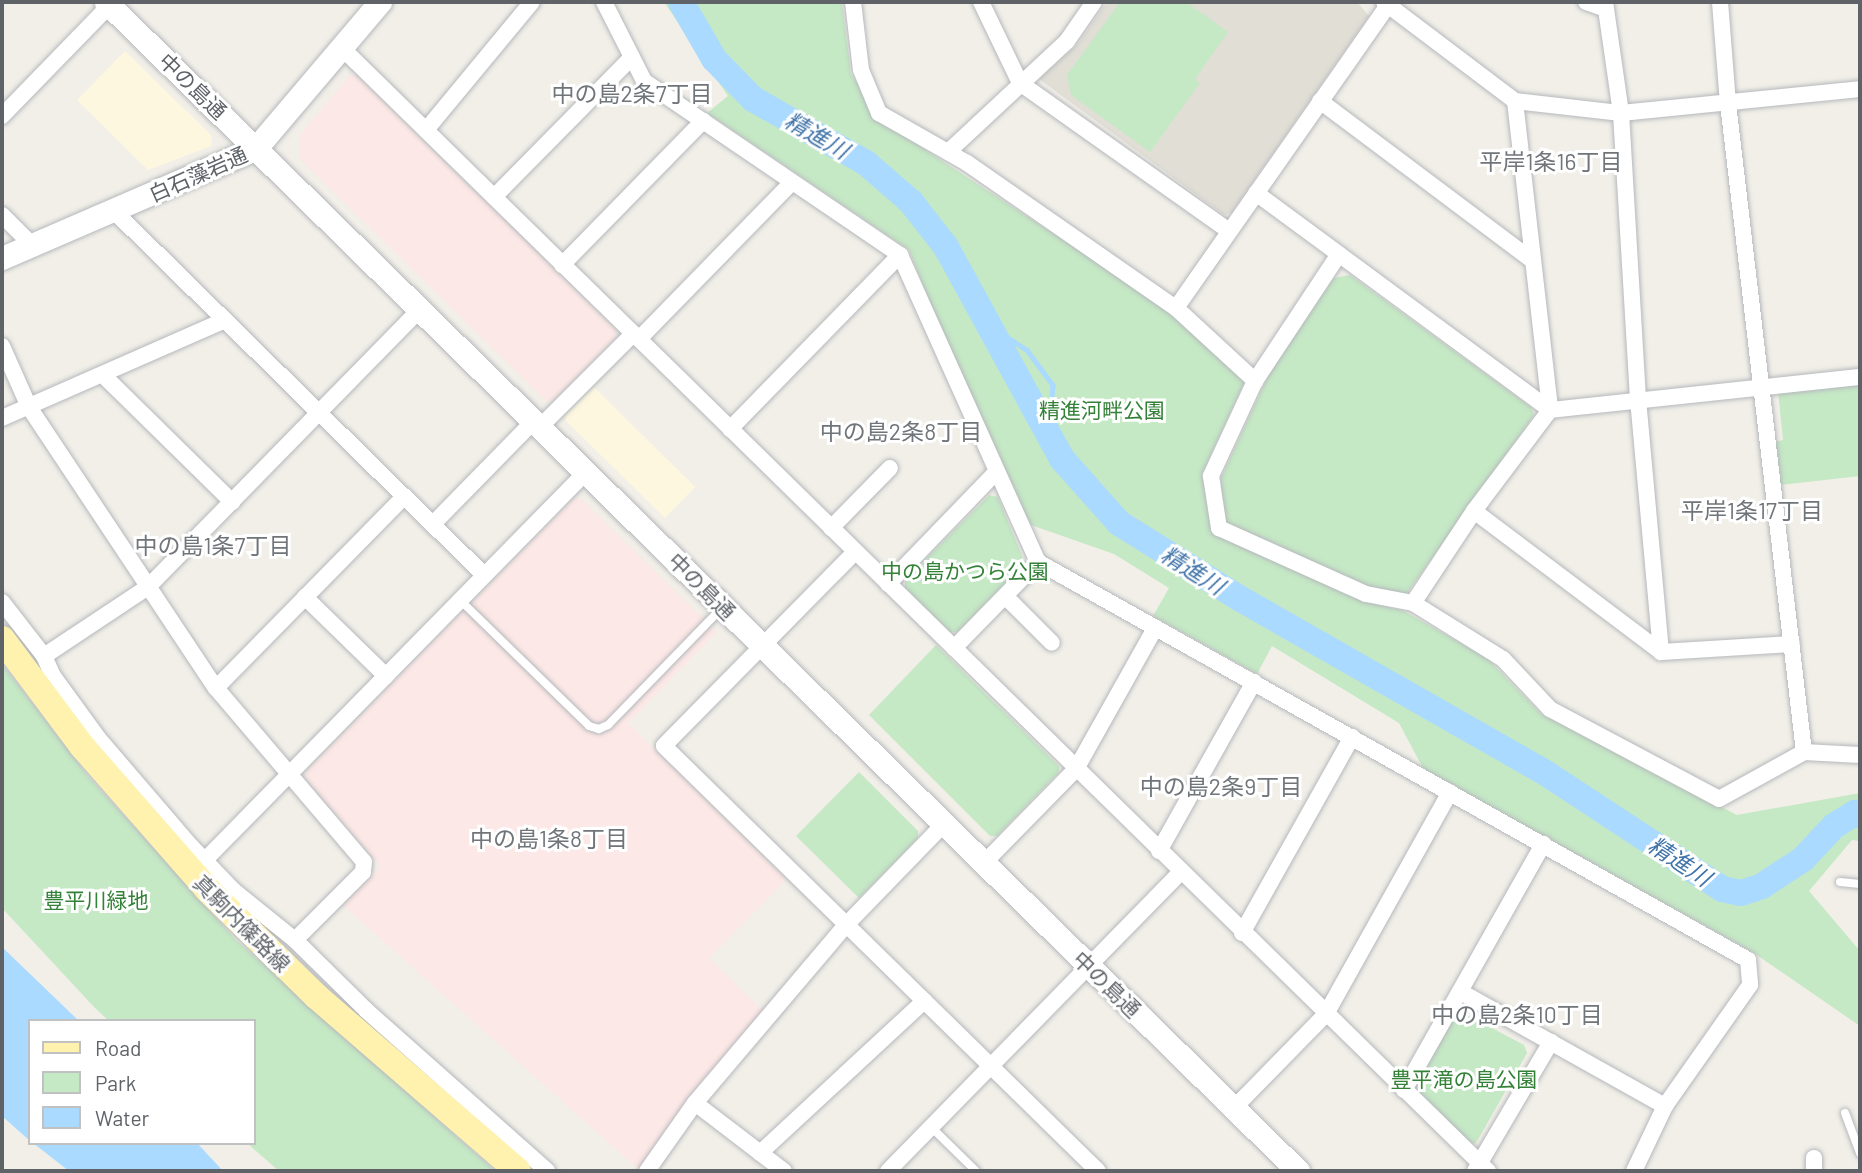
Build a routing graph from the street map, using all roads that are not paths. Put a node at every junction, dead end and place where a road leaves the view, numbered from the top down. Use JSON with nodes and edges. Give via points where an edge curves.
{"nodes":[{"id":1,"x":380,"y":2,"type":"edge"},
{"id":2,"x":532,"y":2,"type":"edge"},
{"id":3,"x":604,"y":2,"type":"edge"},
{"id":4,"x":853,"y":2,"type":"edge"},
{"id":5,"x":981,"y":2,"type":"edge"},
{"id":6,"x":1094,"y":2,"type":"edge"},
{"id":7,"x":1586,"y":2,"type":"edge"},
{"id":8,"x":1720,"y":2,"type":"edge"},
{"id":9,"x":1387,"y":3,"type":"edge"},
{"id":10,"x":108,"y":4,"type":"edge"},
{"id":11,"x":1605,"y":5,"type":"edge"},
{"id":12,"x":342,"y":48,"type":"junction"},
{"id":13,"x":631,"y":58,"type":"junction"},
{"id":14,"x":1020,"y":83,"type":"junction"},
{"id":15,"x":1860,"y":89,"type":"edge"},
{"id":16,"x":1320,"y":101,"type":"junction"},
{"id":17,"x":1515,"y":101,"type":"junction"},
{"id":18,"x":1728,"y":103,"type":"junction"},
{"id":19,"x":1621,"y":113,"type":"junction"},
{"id":20,"x":2,"y":116,"type":"edge"},
{"id":21,"x":703,"y":121,"type":"junction"},
{"id":22,"x":426,"y":130,"type":"junction"},
{"id":23,"x":256,"y":148,"type":"junction"},
{"id":24,"x":948,"y":152,"type":"junction"},
{"id":25,"x":792,"y":182,"type":"junction"},
{"id":26,"x":1256,"y":193,"type":"junction"},
{"id":27,"x":494,"y":197,"type":"junction"},
{"id":28,"x":114,"y":211,"type":"junction"},
{"id":29,"x":2,"y":215,"type":"edge"},
{"id":30,"x":1229,"y":231,"type":"junction"},
{"id":31,"x":32,"y":245,"type":"junction"},
{"id":32,"x":1339,"y":254,"type":"junction"},
{"id":33,"x":901,"y":255,"type":"junction"},
{"id":34,"x":2,"y":258,"type":"edge"},
{"id":35,"x":1532,"y":260,"type":"junction"},
{"id":36,"x":562,"y":265,"type":"junction"},
{"id":37,"x":1177,"y":308,"type":"junction"},
{"id":38,"x":420,"y":309,"type":"junction"},
{"id":39,"x":225,"y":320,"type":"junction"},
{"id":40,"x":636,"y":337,"type":"junction"},
{"id":41,"x":2,"y":346,"type":"edge"},
{"id":42,"x":104,"y":376,"type":"junction"},
{"id":43,"x":1860,"y":377,"type":"edge"},
{"id":44,"x":1255,"y":381,"type":"junction"},
{"id":45,"x":1760,"y":386,"type":"junction"},
{"id":46,"x":1638,"y":400,"type":"junction"},
{"id":47,"x":29,"y":407,"type":"junction"},
{"id":48,"x":1549,"y":410,"type":"junction"},
{"id":49,"x":319,"y":412,"type":"junction"},
{"id":50,"x":2,"y":418,"type":"edge"},
{"id":51,"x":537,"y":424,"type":"junction"},
{"id":52,"x":730,"y":429,"type":"junction"},
{"id":53,"x":890,"y":468,"type":"dead end"},
{"id":54,"x":586,"y":472,"type":"junction"},
{"id":55,"x":996,"y":472,"type":"junction"},
{"id":56,"x":405,"y":496,"type":"junction"},
{"id":57,"x":232,"y":502,"type":"junction"},
{"id":58,"x":1474,"y":511,"type":"junction"},
{"id":59,"x":433,"y":524,"type":"junction"},
{"id":60,"x":831,"y":528,"type":"junction"},
{"id":61,"x":855,"y":552,"type":"junction"},
{"id":62,"x":1038,"y":562,"type":"junction"},
{"id":63,"x":484,"y":575,"type":"junction"},
{"id":64,"x":888,"y":584,"type":"junction"},
{"id":65,"x":148,"y":587,"type":"junction"},
{"id":66,"x":1005,"y":596,"type":"junction"},
{"id":67,"x":305,"y":597,"type":"junction"},
{"id":68,"x":460,"y":600,"type":"junction"},
{"id":69,"x":2,"y":602,"type":"edge"},
{"id":70,"x":1413,"y":603,"type":"junction"},
{"id":71,"x":723,"y":607,"type":"junction"},
{"id":72,"x":1155,"y":628,"type":"junction"},
{"id":73,"x":2,"y":639,"type":"edge"},
{"id":74,"x":1052,"y":643,"type":"dead end"},
{"id":75,"x":1793,"y":644,"type":"junction"},
{"id":76,"x":763,"y":646,"type":"junction"},
{"id":77,"x":954,"y":648,"type":"junction"},
{"id":78,"x":1661,"y":652,"type":"junction"},
{"id":79,"x":44,"y":656,"type":"junction"},
{"id":80,"x":386,"y":676,"type":"junction"},
{"id":81,"x":1254,"y":682,"type":"junction"},
{"id":82,"x":216,"y":688,"type":"junction"},
{"id":83,"x":1352,"y":737,"type":"junction"},
{"id":84,"x":1804,"y":752,"type":"junction"},
{"id":85,"x":1860,"y":755,"type":"edge"},
{"id":86,"x":1076,"y":769,"type":"junction"},
{"id":87,"x":289,"y":775,"type":"junction"},
{"id":88,"x":1450,"y":792,"type":"junction"},
{"id":89,"x":944,"y":824,"type":"junction"},
{"id":90,"x":1543,"y":844,"type":"junction"},
{"id":91,"x":1159,"y":850,"type":"junction"},
{"id":92,"x":205,"y":860,"type":"junction"},
{"id":93,"x":984,"y":863,"type":"junction"},
{"id":94,"x":1181,"y":872,"type":"junction"},
{"id":95,"x":1840,"y":883,"type":"dead end"},
{"id":96,"x":1860,"y":884,"type":"edge"},
{"id":97,"x":846,"y":925,"type":"junction"},
{"id":98,"x":1242,"y":933,"type":"junction"},
{"id":99,"x":295,"y":940,"type":"junction"},
{"id":100,"x":1089,"y":966,"type":"junction"},
{"id":101,"x":1461,"y":992,"type":"junction"},
{"id":102,"x":924,"y":1001,"type":"junction"},
{"id":103,"x":1326,"y":1014,"type":"junction"},
{"id":104,"x":1551,"y":1042,"type":"junction"},
{"id":105,"x":990,"y":1066,"type":"junction"},
{"id":106,"x":1404,"y":1090,"type":"junction"},
{"id":107,"x":695,"y":1103,"type":"junction"},
{"id":108,"x":1665,"y":1105,"type":"junction"},
{"id":109,"x":1234,"y":1108,"type":"junction"},
{"id":110,"x":1845,"y":1113,"type":"dead end"},
{"id":111,"x":931,"y":1128,"type":"junction"},
{"id":112,"x":760,"y":1153,"type":"junction"},
{"id":113,"x":1860,"y":1153,"type":"edge"},
{"id":114,"x":1090,"y":1168,"type":"edge"},
{"id":115,"x":1481,"y":1169,"type":"edge"},
{"id":116,"x":1293,"y":1170,"type":"edge"},
{"id":117,"x":518,"y":1171,"type":"edge"},
{"id":118,"x":547,"y":1171,"type":"edge"},
{"id":119,"x":647,"y":1171,"type":"edge"},
{"id":120,"x":784,"y":1171,"type":"edge"},
{"id":121,"x":888,"y":1171,"type":"edge"},
{"id":122,"x":976,"y":1171,"type":"edge"},
{"id":123,"x":1634,"y":1171,"type":"edge"}],
"edges":[{"from":1,"to":12,"type":"street","name":"白石藻岩通"},
{"from":2,"to":22,"type":"street"},
{"from":3,"to":13,"type":"street"},
{"from":4,"to":24,"type":"street","via":[[861,70],[880,113]]},
{"from":5,"to":14,"type":"street"},
{"from":6,"to":14,"type":"street","via":[[1067,41]]},
{"from":7,"to":11,"type":"street"},
{"from":8,"to":18,"type":"street"},
{"from":9,"to":16,"type":"street"},
{"from":9,"to":17,"type":"street"},
{"from":10,"to":20,"type":"street"},
{"from":10,"to":23,"type":"street","name":"中の島通"},
{"from":11,"to":19,"type":"street"},
{"from":12,"to":22,"type":"street"},
{"from":12,"to":23,"type":"street","name":"白石藻岩通"},
{"from":13,"to":21,"type":"street","via":[[649,85]]},
{"from":13,"to":27,"type":"street"},
{"from":14,"to":24,"type":"street"},
{"from":14,"to":30,"type":"street"},
{"from":15,"to":18,"type":"street"},
{"from":16,"to":26,"type":"street"},
{"from":16,"to":35,"type":"street"},
{"from":17,"to":19,"type":"street"},
{"from":17,"to":35,"type":"street"},
{"from":18,"to":19,"type":"street"},
{"from":18,"to":45,"type":"street"},
{"from":19,"to":46,"type":"street"},
{"from":21,"to":25,"type":"street"},
{"from":21,"to":36,"type":"street"},
{"from":22,"to":27,"type":"street"},
{"from":23,"to":28,"type":"street","name":"白石藻岩通"},
{"from":23,"to":38,"type":"street","name":"中の島通"},
{"from":24,"to":37,"type":"street"},
{"from":25,"to":33,"type":"street"},
{"from":25,"to":40,"type":"street"},
{"from":26,"to":30,"type":"street"},
{"from":26,"to":32,"type":"street"},
{"from":27,"to":36,"type":"street"},
{"from":28,"to":31,"type":"street","name":"白石藻岩通"},
{"from":28,"to":39,"type":"street"},
{"from":29,"to":31,"type":"street"},
{"from":30,"to":37,"type":"street"},
{"from":31,"to":34,"type":"street","name":"白石藻岩通"},
{"from":32,"to":44,"type":"street"},
{"from":32,"to":48,"type":"street"},
{"from":33,"to":52,"type":"street"},
{"from":33,"to":55,"type":"street"},
{"from":35,"to":48,"type":"street"},
{"from":36,"to":40,"type":"street"},
{"from":37,"to":44,"type":"street"},
{"from":38,"to":49,"type":"street"},
{"from":38,"to":51,"type":"street","name":"中の島通"},
{"from":39,"to":42,"type":"street"},
{"from":39,"to":49,"type":"street"},
{"from":40,"to":51,"type":"street"},
{"from":40,"to":52,"type":"street"},
{"from":41,"to":47,"type":"street"},
{"from":42,"to":47,"type":"street"},
{"from":42,"to":57,"type":"street"},
{"from":43,"to":45,"type":"street"},
{"from":44,"to":70,"type":"street","via":[[1211,476],[1219,528],[1366,594]]},
{"from":45,"to":46,"type":"street"},
{"from":45,"to":75,"type":"street"},
{"from":46,"to":48,"type":"street"},
{"from":46,"to":78,"type":"street"},
{"from":47,"to":50,"type":"street"},
{"from":47,"to":65,"type":"street"},
{"from":48,"to":58,"type":"street"},
{"from":49,"to":56,"type":"street"},
{"from":49,"to":57,"type":"street"},
{"from":51,"to":54,"type":"street","name":"中の島通"},
{"from":51,"to":59,"type":"street"},
{"from":52,"to":60,"type":"street"},
{"from":53,"to":60,"type":"street"},
{"from":54,"to":63,"type":"street"},
{"from":54,"to":71,"type":"street","name":"中の島通"},
{"from":55,"to":62,"type":"street"},
{"from":55,"to":64,"type":"street"},
{"from":56,"to":59,"type":"street"},
{"from":56,"to":67,"type":"street"},
{"from":57,"to":65,"type":"street"},
{"from":58,"to":70,"type":"street"},
{"from":58,"to":78,"type":"street"},
{"from":59,"to":63,"type":"street"},
{"from":60,"to":61,"type":"street"},
{"from":61,"to":64,"type":"street"},
{"from":61,"to":76,"type":"street"},
{"from":62,"to":66,"type":"street"},
{"from":62,"to":72,"type":"street"},
{"from":63,"to":68,"type":"street"},
{"from":64,"to":77,"type":"street"},
{"from":65,"to":79,"type":"street"},
{"from":65,"to":82,"type":"street"},
{"from":66,"to":74,"type":"street"},
{"from":66,"to":77,"type":"street"},
{"from":67,"to":80,"type":"street"},
{"from":67,"to":82,"type":"street"},
{"from":68,"to":71,"type":"lane","via":[[589,726],[599,729]]},
{"from":68,"to":80,"type":"street"},
{"from":69,"to":79,"type":"street"},
{"from":70,"to":84,"type":"street","via":[[1503,659],[1550,709],[1719,799]]},
{"from":71,"to":76,"type":"street","name":"中の島通"},
{"from":72,"to":81,"type":"street"},
{"from":72,"to":86,"type":"street"},
{"from":73,"to":117,"type":"main road","name":"真駒内篠路線","via":[[91,757],[207,889],[316,996]]},
{"from":75,"to":78,"type":"street"},
{"from":75,"to":84,"type":"street"},
{"from":76,"to":89,"type":"street","name":"中の島通"},
{"from":76,"to":97,"type":"street","via":[[664,746]]},
{"from":77,"to":86,"type":"street"},
{"from":79,"to":92,"type":"street","via":[[97,738]]},
{"from":80,"to":87,"type":"street"},
{"from":81,"to":83,"type":"street"},
{"from":81,"to":91,"type":"street"},
{"from":82,"to":87,"type":"street"},
{"from":83,"to":88,"type":"street"},
{"from":83,"to":98,"type":"street"},
{"from":84,"to":85,"type":"street"},
{"from":86,"to":91,"type":"street"},
{"from":86,"to":93,"type":"street"},
{"from":87,"to":92,"type":"street"},
{"from":87,"to":99,"type":"street","via":[[365,867]]},
{"from":88,"to":90,"type":"street"},
{"from":88,"to":103,"type":"street"},
{"from":89,"to":93,"type":"street","name":"中の島通"},
{"from":89,"to":97,"type":"street"},
{"from":90,"to":101,"type":"street"},
{"from":90,"to":108,"type":"street","via":[[1748,960],[1750,985]]},
{"from":91,"to":94,"type":"street"},
{"from":92,"to":99,"type":"street","via":[[234,891]]},
{"from":93,"to":100,"type":"street","name":"中の島通"},
{"from":94,"to":98,"type":"street"},
{"from":94,"to":100,"type":"street"},
{"from":95,"to":96,"type":"lane"},
{"from":97,"to":102,"type":"street"},
{"from":97,"to":107,"type":"street"},
{"from":98,"to":103,"type":"street"},
{"from":99,"to":118,"type":"street","via":[[367,1011]]},
{"from":100,"to":105,"type":"street"},
{"from":100,"to":109,"type":"street","name":"中の島通"},
{"from":101,"to":104,"type":"street"},
{"from":101,"to":106,"type":"street"},
{"from":102,"to":105,"type":"street"},
{"from":102,"to":112,"type":"street"},
{"from":103,"to":106,"type":"street"},
{"from":103,"to":109,"type":"street"},
{"from":104,"to":108,"type":"street"},
{"from":104,"to":115,"type":"street"},
{"from":105,"to":111,"type":"street"},
{"from":105,"to":114,"type":"street"},
{"from":106,"to":115,"type":"street"},
{"from":107,"to":112,"type":"street"},
{"from":107,"to":119,"type":"street"},
{"from":108,"to":123,"type":"street"},
{"from":109,"to":116,"type":"street","name":"中の島通"},
{"from":110,"to":113,"type":"lane"},
{"from":111,"to":121,"type":"street"},
{"from":111,"to":122,"type":"lane"},
{"from":112,"to":120,"type":"street"}]}
